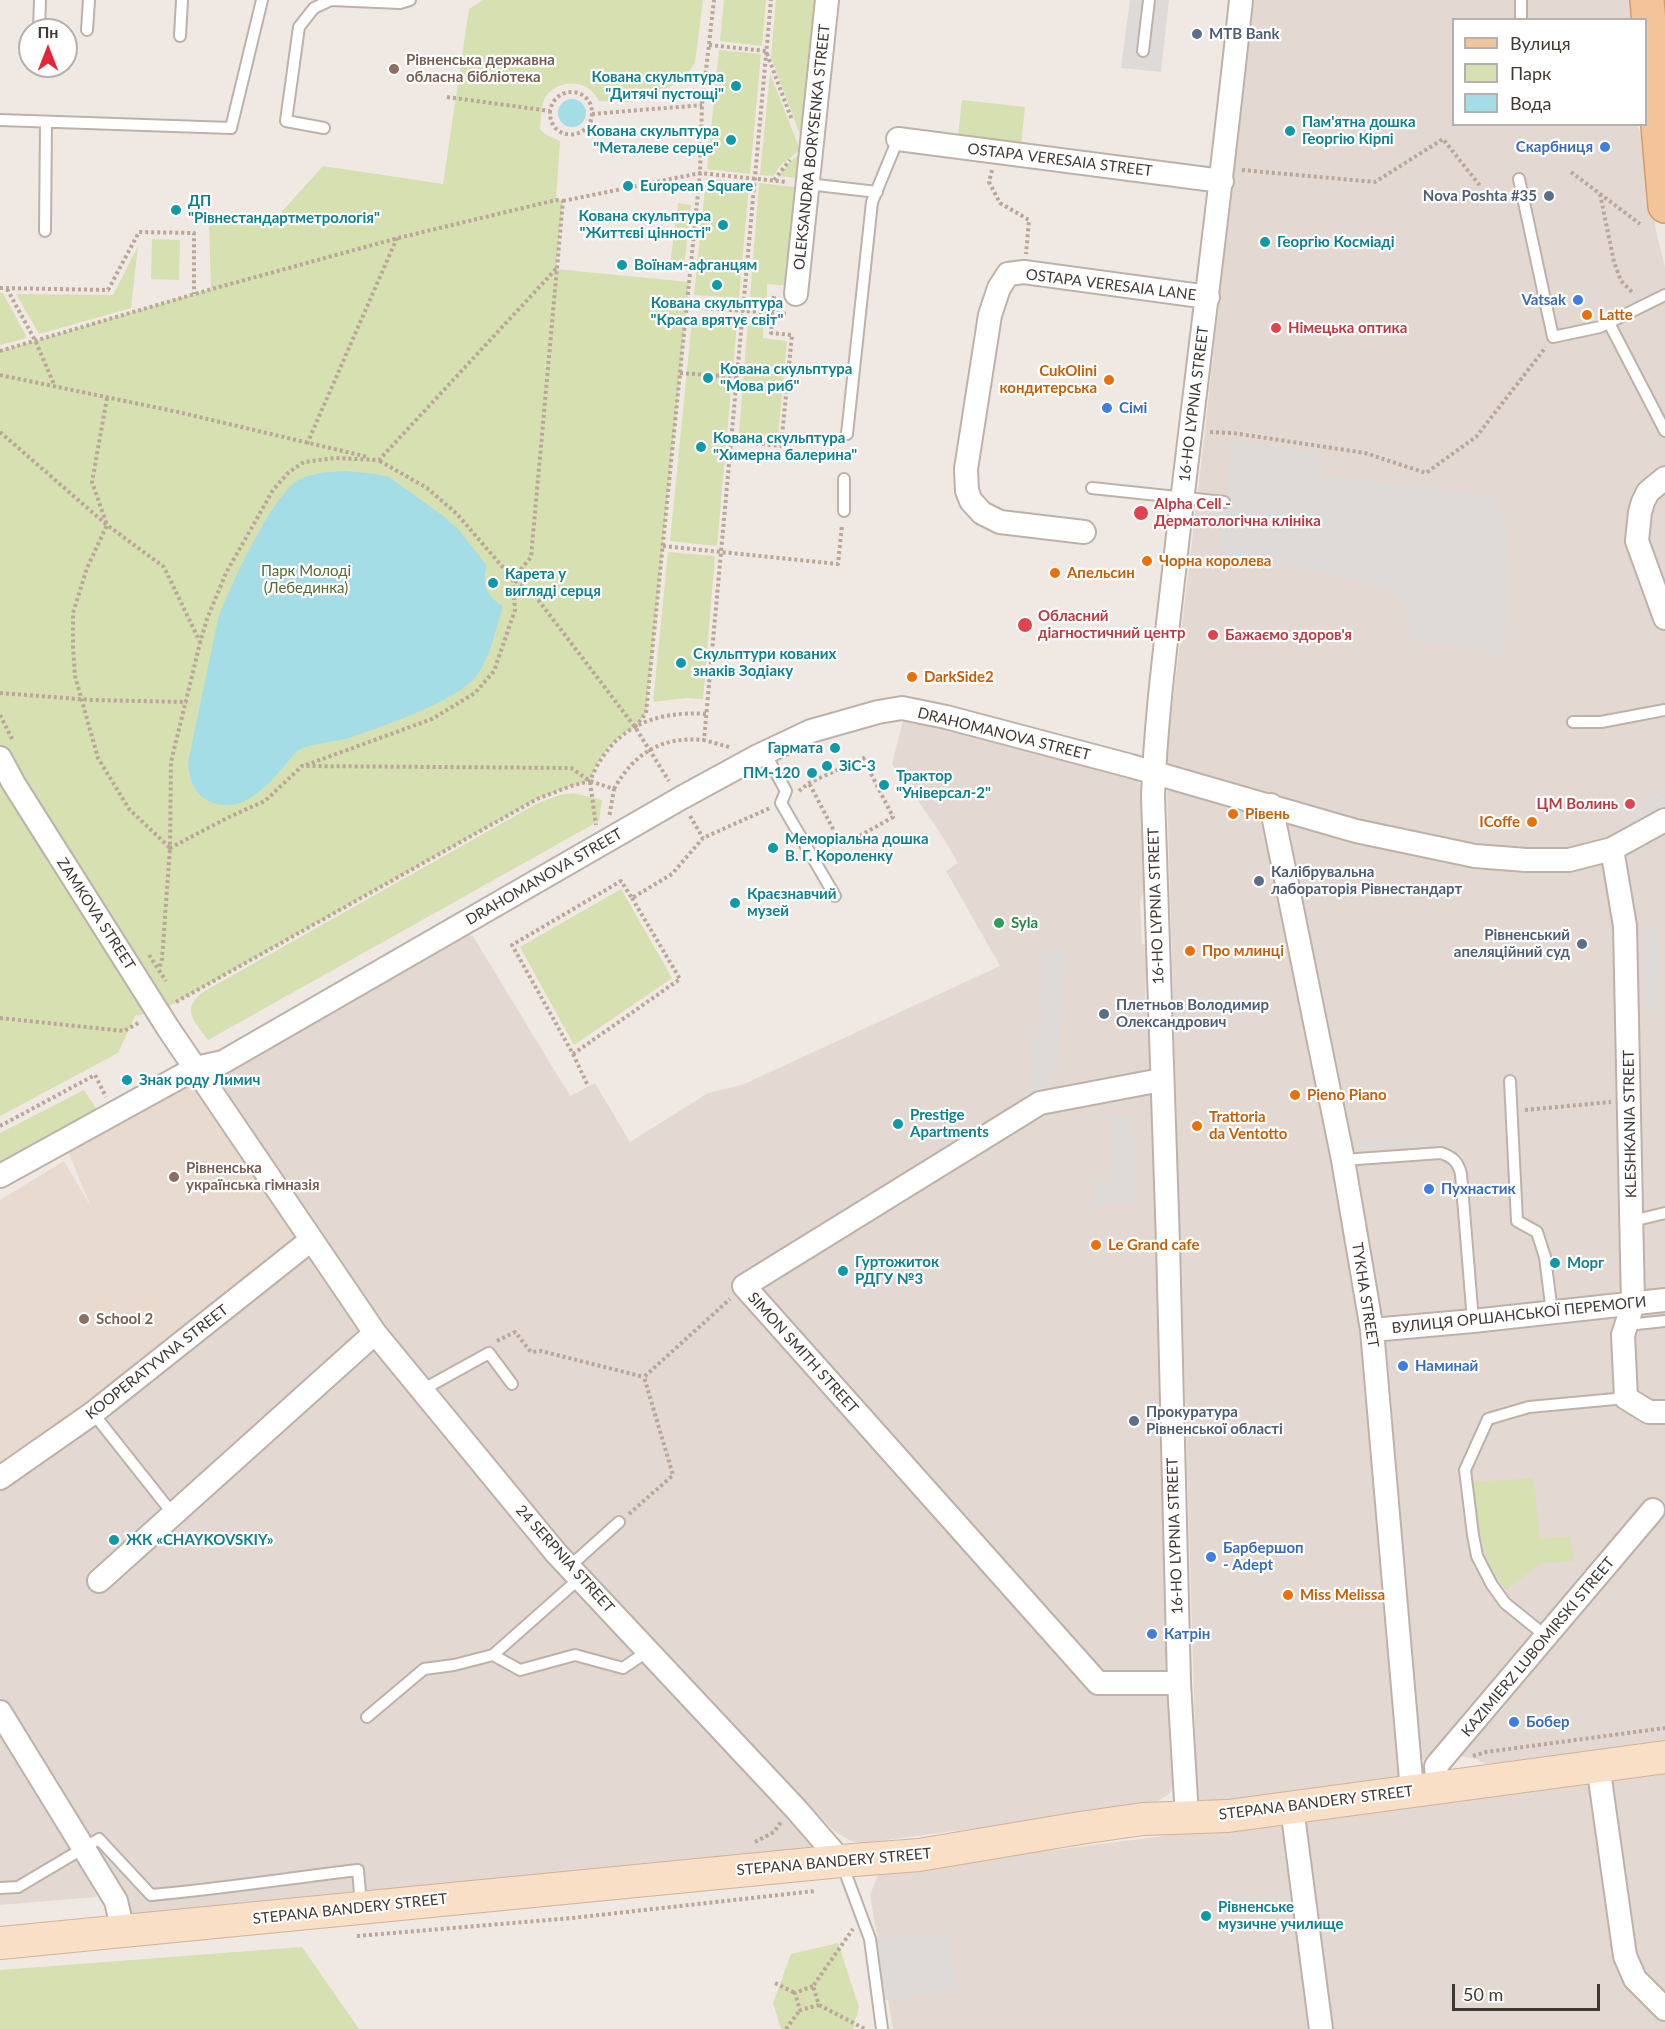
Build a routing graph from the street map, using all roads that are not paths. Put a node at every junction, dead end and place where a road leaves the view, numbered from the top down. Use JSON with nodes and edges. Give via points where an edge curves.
{"nodes":[{"id":1,"x":40,"y":0,"type":"edge"},
{"id":2,"x":88,"y":0,"type":"edge"},
{"id":3,"x":182,"y":0,"type":"edge"},
{"id":4,"x":262,"y":0,"type":"edge"},
{"id":5,"x":410,"y":0,"type":"edge"},
{"id":6,"x":827,"y":0,"type":"edge"},
{"id":7,"x":1149,"y":0,"type":"edge"},
{"id":8,"x":1242,"y":0,"type":"edge"},
{"id":9,"x":1521,"y":0,"type":"edge"},
{"id":10,"x":1647,"y":0,"type":"edge"},
{"id":11,"x":39,"y":18,"type":"edge"},
{"id":12,"x":1521,"y":18,"type":"edge"},
{"id":13,"x":87,"y":30,"type":"dead end"},
{"id":14,"x":180,"y":36,"type":"dead end"},
{"id":15,"x":1143,"y":51,"type":"dead end"},
{"id":16,"x":0,"y":120,"type":"edge"},
{"id":17,"x":46,"y":122,"type":"junction"},
{"id":18,"x":324,"y":128,"type":"dead end"},
{"id":19,"x":898,"y":139,"type":"joint"},
{"id":20,"x":1520,"y":178,"type":"dead end"},
{"id":21,"x":1222,"y":181,"type":"junction"},
{"id":22,"x":808,"y":184,"type":"junction"},
{"id":23,"x":877,"y":192,"type":"junction"},
{"id":24,"x":1652,"y":215,"type":"edge"},
{"id":25,"x":45,"y":231,"type":"dead end"},
{"id":26,"x":796,"y":294,"type":"dead end"},
{"id":27,"x":1665,"y":295,"type":"edge"},
{"id":28,"x":1208,"y":297,"type":"junction"},
{"id":29,"x":1609,"y":323,"type":"junction"},
{"id":30,"x":1665,"y":431,"type":"edge"},
{"id":31,"x":847,"y":434,"type":"dead end"},
{"id":32,"x":1665,"y":478,"type":"edge"},
{"id":33,"x":844,"y":479,"type":"dead end"},
{"id":34,"x":1092,"y":488,"type":"dead end"},
{"id":35,"x":1183,"y":496,"type":"junction"},
{"id":36,"x":1224,"y":502,"type":"dead end"},
{"id":37,"x":844,"y":511,"type":"road end"},
{"id":38,"x":1084,"y":532,"type":"dead end"},
{"id":39,"x":1665,"y":618,"type":"edge"},
{"id":40,"x":1665,"y":710,"type":"edge"},
{"id":41,"x":1573,"y":722,"type":"dead end"},
{"id":42,"x":762,"y":755,"type":"junction"},
{"id":43,"x":0,"y":758,"type":"edge"},
{"id":44,"x":1154,"y":773,"type":"junction"},
{"id":45,"x":1270,"y":805,"type":"junction"},
{"id":46,"x":1665,"y":820,"type":"edge"},
{"id":47,"x":1612,"y":849,"type":"junction"},
{"id":48,"x":835,"y":896,"type":"dead end"},
{"id":49,"x":196,"y":1068,"type":"junction"},
{"id":50,"x":1161,"y":1080,"type":"junction"},
{"id":51,"x":1510,"y":1081,"type":"dead end"},
{"id":52,"x":1343,"y":1160,"type":"junction"},
{"id":53,"x":0,"y":1176,"type":"edge"},
{"id":54,"x":1665,"y":1213,"type":"edge"},
{"id":55,"x":1632,"y":1221,"type":"junction"},
{"id":56,"x":311,"y":1240,"type":"junction"},
{"id":57,"x":1665,"y":1300,"type":"edge"},
{"id":58,"x":1552,"y":1313,"type":"junction"},
{"id":59,"x":1630,"y":1315,"type":"junction"},
{"id":60,"x":1473,"y":1321,"type":"junction"},
{"id":61,"x":1665,"y":1321,"type":"edge"},
{"id":62,"x":1372,"y":1330,"type":"junction"},
{"id":63,"x":375,"y":1333,"type":"junction"},
{"id":64,"x":512,"y":1384,"type":"dead end"},
{"id":65,"x":422,"y":1390,"type":"junction"},
{"id":66,"x":1626,"y":1398,"type":"junction"},
{"id":67,"x":1665,"y":1412,"type":"edge"},
{"id":68,"x":93,"y":1413,"type":"junction"},
{"id":69,"x":0,"y":1478,"type":"edge"},
{"id":70,"x":1653,"y":1510,"type":"dead end"},
{"id":71,"x":172,"y":1514,"type":"junction"},
{"id":72,"x":619,"y":1522,"type":"road end"},
{"id":73,"x":575,"y":1573,"type":"junction"},
{"id":74,"x":99,"y":1581,"type":"dead end"},
{"id":75,"x":1547,"y":1637,"type":"junction"},
{"id":76,"x":648,"y":1651,"type":"junction"},
{"id":77,"x":493,"y":1655,"type":"junction"},
{"id":78,"x":1179,"y":1683,"type":"junction"},
{"id":79,"x":0,"y":1712,"type":"edge"},
{"id":80,"x":367,"y":1717,"type":"dead end"},
{"id":81,"x":1665,"y":1756,"type":"edge"},
{"id":82,"x":1598,"y":1765,"type":"junction"},
{"id":83,"x":1429,"y":1781,"type":"junction"},
{"id":84,"x":1292,"y":1808,"type":"junction"},
{"id":85,"x":1186,"y":1817,"type":"junction"},
{"id":86,"x":84,"y":1848,"type":"junction"},
{"id":87,"x":841,"y":1861,"type":"junction"},
{"id":88,"x":0,"y":1888,"type":"edge"},
{"id":89,"x":362,"y":1908,"type":"junction"},
{"id":90,"x":123,"y":1931,"type":"junction"},
{"id":91,"x":0,"y":1943,"type":"edge"},
{"id":92,"x":1665,"y":2009,"type":"edge"},
{"id":93,"x":882,"y":2029,"type":"edge"},
{"id":94,"x":1321,"y":2029,"type":"edge"}],
"edges":[{"from":1,"to":11,"type":"lane"},
{"from":2,"to":13,"type":"lane"},
{"from":3,"to":14,"type":"lane"},
{"from":4,"to":17,"type":"lane","via":[[231,128]]},
{"from":5,"to":18,"type":"lane","via":[[331,0],[314,8],[299,27],[286,121]]},
{"from":6,"to":22,"type":"street","name":"OLEKSANDRA BORYSENKA STREET"},
{"from":7,"to":15,"type":"lane"},
{"from":8,"to":21,"type":"street","name":"16-HO LYPNIA STREET"},
{"from":9,"to":12,"type":"lane"},
{"from":10,"to":24,"type":"main road"},
{"from":16,"to":17,"type":"lane"},
{"from":17,"to":25,"type":"lane"},
{"from":19,"to":21,"type":"street","name":"OSTAPA VERESAIA STREET"},
{"from":19,"to":23,"type":"lane"},
{"from":20,"to":29,"type":"lane","via":[[1553,337]]},
{"from":21,"to":28,"type":"street","name":"16-HO LYPNIA STREET"},
{"from":22,"to":23,"type":"lane"},
{"from":22,"to":26,"type":"street","name":"OLEKSANDRA BORYSENKA STREET"},
{"from":23,"to":31,"type":"lane","via":[[872,202]]},
{"from":27,"to":29,"type":"lane"},
{"from":28,"to":35,"type":"street","name":"16-HO LYPNIA STREET"},
{"from":28,"to":38,"type":"street","name":"OSTAPA VERESAIA LANE","via":[[1024,272],[1008,274],[999,288],[990,315],[966,469],[967,491],[982,513],[1000,522]]},
{"from":29,"to":30,"type":"lane"},
{"from":32,"to":39,"type":"street","via":[[1648,492],[1643,502],[1637,540]]},
{"from":33,"to":37,"type":"lane"},
{"from":34,"to":35,"type":"lane"},
{"from":35,"to":36,"type":"lane"},
{"from":35,"to":44,"type":"street","name":"16-HO LYPNIA STREET"},
{"from":40,"to":41,"type":"lane","via":[[1601,722]]},
{"from":42,"to":44,"type":"street","name":"DRAHOMANOVA STREET","via":[[812,731],[902,708]]},
{"from":42,"to":48,"type":"lane","via":[[786,791],[781,803]]},
{"from":42,"to":49,"type":"street","name":"DRAHOMANOVA STREET","via":[[223,1062]]},
{"from":43,"to":49,"type":"street","name":"ZAMKOVA STREET"},
{"from":44,"to":45,"type":"street","name":"DRAHOMANOVA STREET"},
{"from":44,"to":50,"type":"street","name":"16-HO LYPNIA STREET"},
{"from":45,"to":47,"type":"street","name":"DRAHOMANOVA STREET","via":[[1356,831],[1476,856],[1569,860]]},
{"from":45,"to":52,"type":"street","name":"TYKHA STREET"},
{"from":46,"to":47,"type":"street","name":"DRAHOMANOVA STREET"},
{"from":47,"to":55,"type":"street","name":"KLESHKANIA STREET","via":[[1625,926]]},
{"from":49,"to":53,"type":"street","name":"DRAHOMANOVA STREET"},
{"from":49,"to":56,"type":"street","name":"ZAMKOVA STREET"},
{"from":50,"to":78,"type":"street","name":"16-HO LYPNIA STREET"},
{"from":50,"to":78,"type":"street","name":"SIMON SMITH STREET","via":[[1040,1103],[744,1287],[1098,1683]]},
{"from":51,"to":58,"type":"lane","via":[[1516,1221],[1537,1232],[1545,1257]]},
{"from":52,"to":60,"type":"lane","via":[[1441,1153],[1452,1156],[1461,1174]]},
{"from":52,"to":62,"type":"street","name":"TYKHA STREET"},
{"from":54,"to":55,"type":"lane"},
{"from":55,"to":59,"type":"street","name":"KLESHKANIA STREET"},
{"from":56,"to":63,"type":"street","name":"24 SERPNIA STREET"},
{"from":56,"to":68,"type":"street","name":"KOOPERATYVNA STREET"},
{"from":57,"to":59,"type":"street","name":"ВУЛИЦЯ ОРШАНСЬКОЇ ПЕРЕМОГИ"},
{"from":58,"to":59,"type":"street","name":"ВУЛИЦЯ ОРШАНСЬКОЇ ПЕРЕМОГИ"},
{"from":58,"to":60,"type":"street","name":"ВУЛИЦЯ ОРШАНСЬКОЇ ПЕРЕМОГИ"},
{"from":59,"to":61,"type":"lane"},
{"from":59,"to":66,"type":"street","name":"KLESHKANIA STREET","via":[[1623,1335]]},
{"from":60,"to":62,"type":"street","name":"ВУЛИЦЯ ОРШАНСЬКОЇ ПЕРЕМОГИ"},
{"from":62,"to":83,"type":"street","name":"TYKHA STREET"},
{"from":63,"to":65,"type":"street","name":"24 SERPNIA STREET"},
{"from":63,"to":71,"type":"street"},
{"from":64,"to":65,"type":"lane","via":[[489,1353]]},
{"from":65,"to":73,"type":"street","name":"24 SERPNIA STREET"},
{"from":66,"to":67,"type":"street","via":[[1649,1412]]},
{"from":66,"to":75,"type":"lane","via":[[1529,1407],[1488,1419],[1465,1470],[1477,1556],[1505,1603]]},
{"from":68,"to":69,"type":"street","name":"KOOPERATYVNA STREET"},
{"from":68,"to":71,"type":"lane"},
{"from":70,"to":75,"type":"street","name":"KAZIMIERZ LUBOMIRSKI STREET"},
{"from":71,"to":74,"type":"street"},
{"from":72,"to":73,"type":"lane"},
{"from":73,"to":76,"type":"street","name":"24 SERPNIA STREET"},
{"from":73,"to":77,"type":"lane"},
{"from":75,"to":83,"type":"street","name":"KAZIMIERZ LUBOMIRSKI STREET"},
{"from":76,"to":77,"type":"lane","via":[[623,1668],[575,1655],[520,1670]]},
{"from":76,"to":87,"type":"street","name":"24 SERPNIA STREET"},
{"from":77,"to":80,"type":"lane","via":[[424,1669]]},
{"from":78,"to":85,"type":"street","name":"16-HO LYPNIA STREET"},
{"from":79,"to":86,"type":"street"},
{"from":81,"to":82,"type":"main road","name":"STEPANA BANDERY STREET"},
{"from":82,"to":83,"type":"main road","name":"STEPANA BANDERY STREET"},
{"from":82,"to":92,"type":"street","via":[[1625,1956],[1635,1979]]},
{"from":83,"to":84,"type":"main road","name":"STEPANA BANDERY STREET"},
{"from":84,"to":85,"type":"main road","name":"STEPANA BANDERY STREET"},
{"from":84,"to":94,"type":"street"},
{"from":85,"to":87,"type":"main road","name":"STEPANA BANDERY STREET","via":[[1143,1819],[919,1855]]},
{"from":86,"to":88,"type":"lane","via":[[18,1887]]},
{"from":86,"to":89,"type":"lane","via":[[99,1839],[150,1895],[358,1870]]},
{"from":86,"to":90,"type":"street","via":[[116,1901]]},
{"from":87,"to":89,"type":"main road","name":"STEPANA BANDERY STREET"},
{"from":87,"to":93,"type":"lane","via":[[870,1939]]},
{"from":89,"to":90,"type":"main road","name":"STEPANA BANDERY STREET"},
{"from":90,"to":91,"type":"main road","name":"STEPANA BANDERY STREET"}]}
